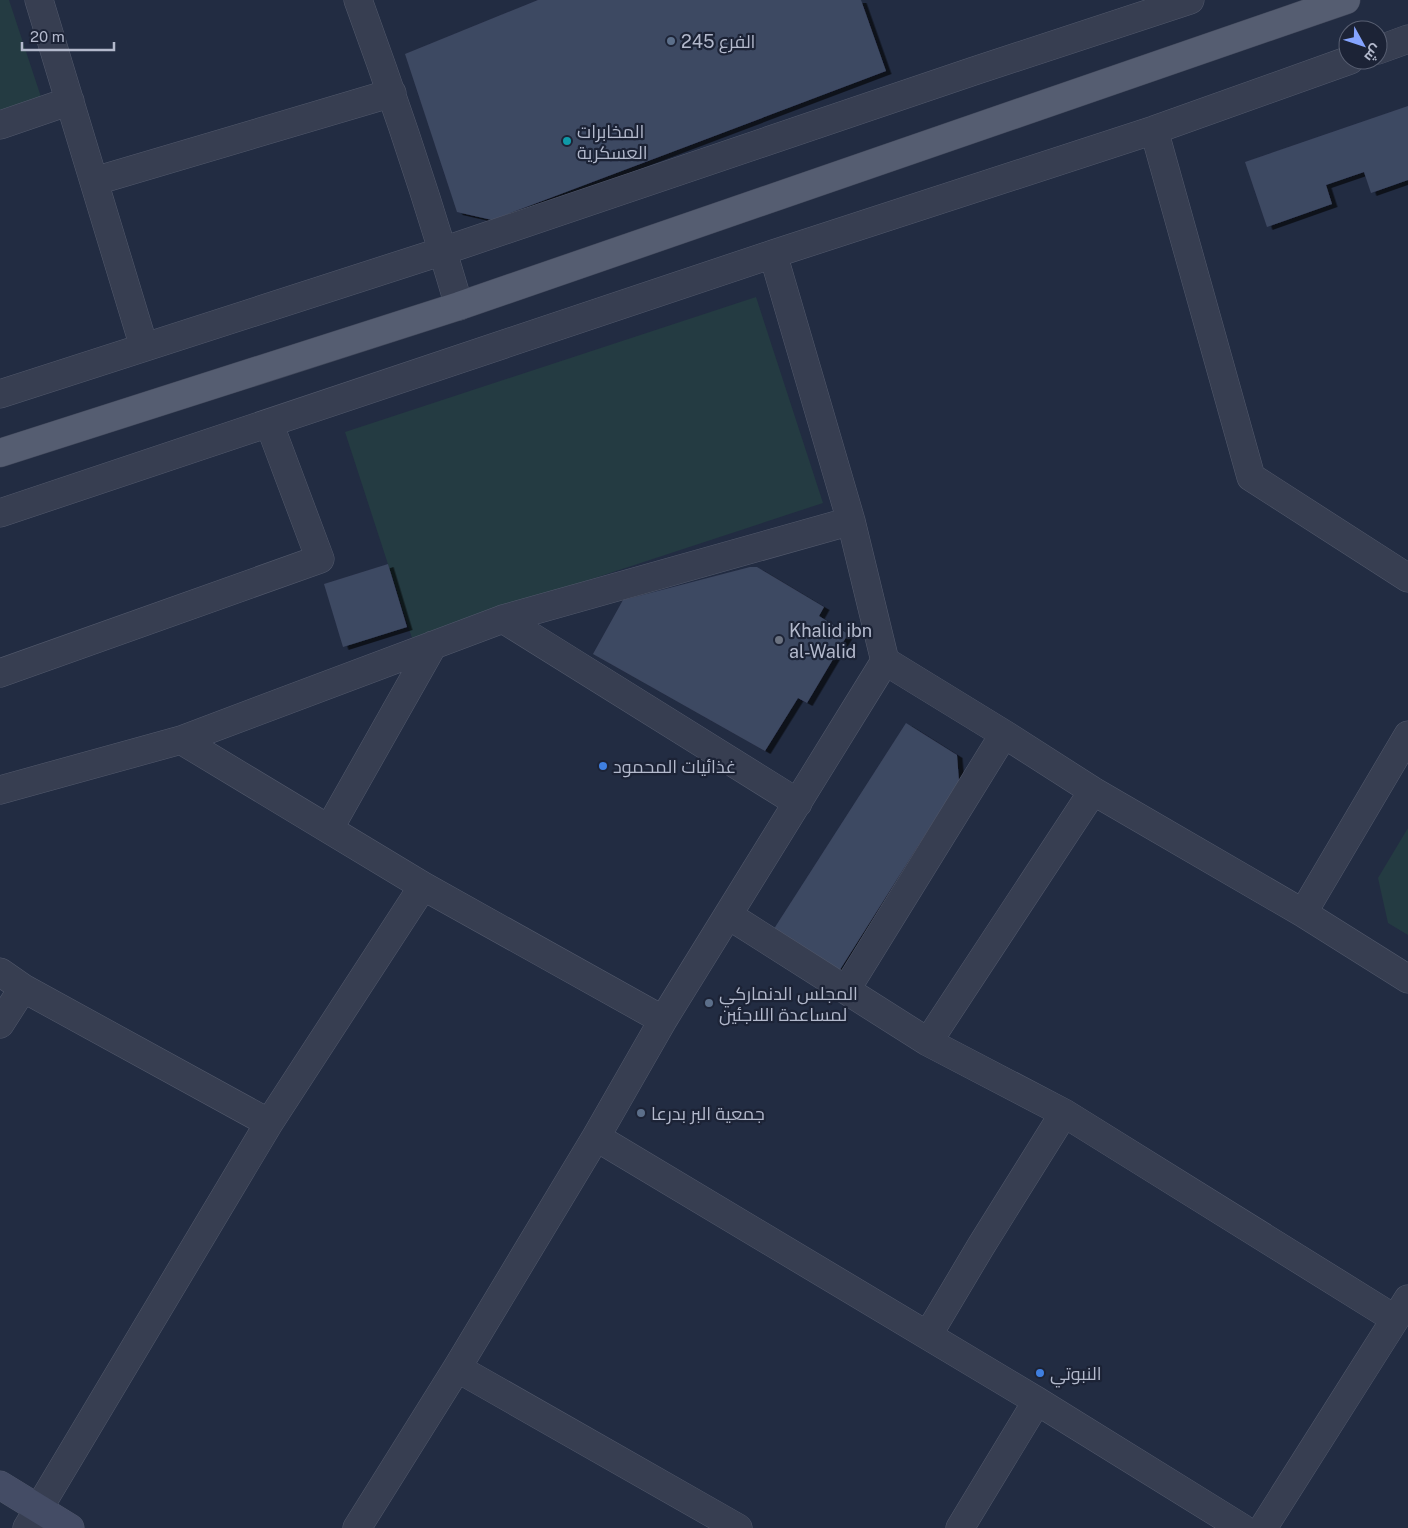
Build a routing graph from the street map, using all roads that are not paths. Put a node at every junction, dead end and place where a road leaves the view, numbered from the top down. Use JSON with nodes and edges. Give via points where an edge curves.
{"nodes":[{"id":1,"x":358,"y":0,"type":"edge"},
{"id":2,"x":1190,"y":0,"type":"edge"},
{"id":3,"x":1346,"y":0,"type":"edge"},
{"id":4,"x":45,"y":2,"type":"edge"},
{"id":5,"x":1408,"y":39,"type":"edge"},
{"id":6,"x":1388,"y":46,"type":"edge"},
{"id":7,"x":1338,"y":64,"type":"edge"},
{"id":8,"x":392,"y":93,"type":"junction"},
{"id":9,"x":70,"y":101,"type":"junction"},
{"id":10,"x":0,"y":126,"type":"edge"},
{"id":11,"x":1154,"y":130,"type":"junction"},
{"id":12,"x":95,"y":181,"type":"junction"},
{"id":13,"x":443,"y":251,"type":"junction"},
{"id":14,"x":773,"y":254,"type":"junction"},
{"id":15,"x":459,"y":306,"type":"junction"},
{"id":16,"x":144,"y":347,"type":"junction"},
{"id":17,"x":0,"y":394,"type":"edge"},
{"id":18,"x":269,"y":423,"type":"junction"},
{"id":19,"x":0,"y":453,"type":"edge"},
{"id":20,"x":0,"y":513,"type":"edge"},
{"id":21,"x":851,"y":520,"type":"junction"},
{"id":22,"x":1408,"y":578,"type":"edge"},
{"id":23,"x":503,"y":619,"type":"junction"},
{"id":24,"x":433,"y":645,"type":"junction"},
{"id":25,"x":885,"y":662,"type":"junction"},
{"id":26,"x":0,"y":673,"type":"edge"},
{"id":27,"x":1004,"y":734,"type":"junction"},
{"id":28,"x":1408,"y":735,"type":"edge"},
{"id":29,"x":181,"y":740,"type":"junction"},
{"id":30,"x":0,"y":790,"type":"edge"},
{"id":31,"x":1093,"y":791,"type":"junction"},
{"id":32,"x":798,"y":803,"type":"junction"},
{"id":33,"x":329,"y":829,"type":"junction"},
{"id":34,"x":423,"y":886,"type":"junction"},
{"id":35,"x":1303,"y":914,"type":"junction"},
{"id":36,"x":728,"y":915,"type":"junction"},
{"id":37,"x":0,"y":972,"type":"edge"},
{"id":38,"x":1408,"y":979,"type":"edge"},
{"id":39,"x":23,"y":988,"type":"junction"},
{"id":40,"x":846,"y":990,"type":"junction"},
{"id":41,"x":663,"y":1020,"type":"junction"},
{"id":42,"x":0,"y":1024,"type":"edge"},
{"id":43,"x":928,"y":1042,"type":"junction"},
{"id":44,"x":1064,"y":1113,"type":"junction"},
{"id":45,"x":269,"y":1123,"type":"junction"},
{"id":46,"x":596,"y":1137,"type":"junction"},
{"id":47,"x":1402,"y":1309,"type":"edge"},
{"id":48,"x":928,"y":1335,"type":"junction"},
{"id":49,"x":457,"y":1368,"type":"junction"},
{"id":50,"x":1037,"y":1401,"type":"junction"},
{"id":51,"x":0,"y":1485,"type":"edge"},
{"id":52,"x":32,"y":1518,"type":"edge"},
{"id":53,"x":70,"y":1528,"type":"edge"},
{"id":54,"x":358,"y":1528,"type":"edge"},
{"id":55,"x":738,"y":1528,"type":"edge"},
{"id":56,"x":960,"y":1528,"type":"edge"},
{"id":57,"x":1242,"y":1528,"type":"edge"},
{"id":58,"x":1263,"y":1528,"type":"edge"}],
"edges":[{"from":1,"to":8,"type":"street"},
{"from":2,"to":13,"type":"street"},
{"from":3,"to":15,"type":"main road"},
{"from":4,"to":9,"type":"street"},
{"from":5,"to":6,"type":"street"},
{"from":7,"to":11,"type":"street"},
{"from":8,"to":12,"type":"street"},
{"from":8,"to":13,"type":"street"},
{"from":9,"to":10,"type":"street"},
{"from":9,"to":12,"type":"street"},
{"from":11,"to":14,"type":"street"},
{"from":11,"to":22,"type":"street","via":[[1251,477]]},
{"from":12,"to":16,"type":"street"},
{"from":13,"to":15,"type":"street"},
{"from":13,"to":16,"type":"street"},
{"from":14,"to":18,"type":"street"},
{"from":14,"to":21,"type":"street"},
{"from":15,"to":19,"type":"main road"},
{"from":16,"to":17,"type":"street"},
{"from":18,"to":20,"type":"street"},
{"from":18,"to":26,"type":"street","via":[[320,559]]},
{"from":21,"to":23,"type":"street"},
{"from":21,"to":25,"type":"street"},
{"from":23,"to":24,"type":"street"},
{"from":23,"to":32,"type":"street"},
{"from":24,"to":29,"type":"street"},
{"from":24,"to":33,"type":"street"},
{"from":25,"to":27,"type":"street"},
{"from":25,"to":32,"type":"street"},
{"from":27,"to":31,"type":"street"},
{"from":27,"to":40,"type":"street"},
{"from":28,"to":35,"type":"street"},
{"from":29,"to":30,"type":"street"},
{"from":29,"to":33,"type":"street"},
{"from":31,"to":35,"type":"street"},
{"from":31,"to":43,"type":"street"},
{"from":32,"to":36,"type":"street"},
{"from":33,"to":34,"type":"street"},
{"from":34,"to":41,"type":"street"},
{"from":34,"to":45,"type":"street"},
{"from":35,"to":38,"type":"street"},
{"from":36,"to":40,"type":"street"},
{"from":36,"to":41,"type":"street"},
{"from":37,"to":39,"type":"street"},
{"from":39,"to":42,"type":"street"},
{"from":39,"to":45,"type":"street"},
{"from":40,"to":43,"type":"street"},
{"from":41,"to":46,"type":"street"},
{"from":43,"to":44,"type":"street"},
{"from":44,"to":47,"type":"street"},
{"from":44,"to":48,"type":"street"},
{"from":45,"to":52,"type":"street"},
{"from":46,"to":48,"type":"street"},
{"from":46,"to":49,"type":"street"},
{"from":47,"to":58,"type":"street"},
{"from":48,"to":50,"type":"street"},
{"from":49,"to":54,"type":"street"},
{"from":49,"to":55,"type":"street"},
{"from":50,"to":56,"type":"street"},
{"from":50,"to":57,"type":"street"},
{"from":51,"to":52,"type":"street"},
{"from":52,"to":53,"type":"street"}]}
